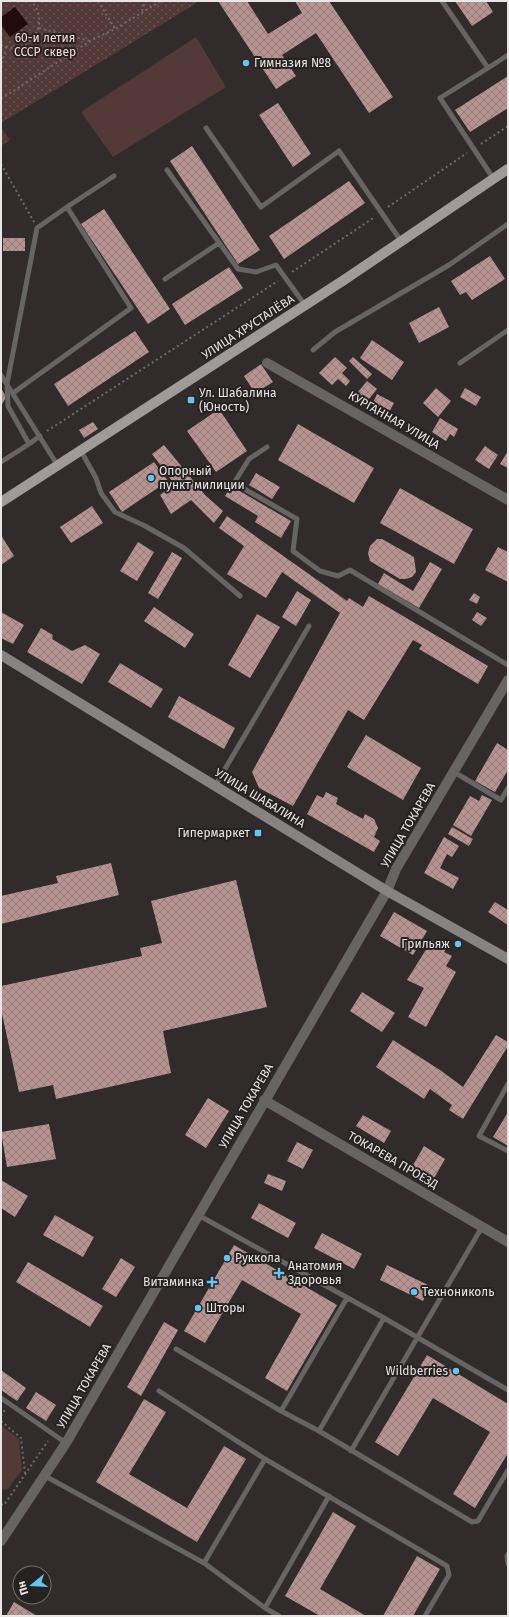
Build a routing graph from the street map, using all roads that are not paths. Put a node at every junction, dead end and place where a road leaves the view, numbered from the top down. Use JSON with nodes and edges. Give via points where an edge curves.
{"nodes":[{"id":1,"x":442,"y":1,"type":"edge"},
{"id":2,"x":508,"y":54,"type":"edge"},
{"id":3,"x":488,"y":68,"type":"junction"},
{"id":4,"x":206,"y":128,"type":"dead end"},
{"id":5,"x":508,"y":169,"type":"edge"},
{"id":6,"x":167,"y":170,"type":"dead end"},
{"id":7,"x":114,"y":176,"type":"dead end"},
{"id":8,"x":493,"y":178,"type":"junction"},
{"id":9,"x":67,"y":207,"type":"junction"},
{"id":10,"x":508,"y":224,"type":"edge"},
{"id":11,"x":401,"y":241,"type":"junction"},
{"id":12,"x":219,"y":243,"type":"junction"},
{"id":13,"x":165,"y":279,"type":"dead end"},
{"id":14,"x":305,"y":305,"type":"junction"},
{"id":15,"x":508,"y":330,"type":"edge"},
{"id":16,"x":313,"y":350,"type":"dead end"},
{"id":17,"x":267,"y":363,"type":"dead end"},
{"id":18,"x":460,"y":363,"type":"dead end"},
{"id":19,"x":1,"y":375,"type":"edge"},
{"id":20,"x":7,"y":384,"type":"junction"},
{"id":21,"x":13,"y":393,"type":"junction"},
{"id":22,"x":40,"y":436,"type":"junction"},
{"id":23,"x":29,"y":444,"type":"junction"},
{"id":24,"x":267,"y":447,"type":"dead end"},
{"id":25,"x":81,"y":451,"type":"junction"},
{"id":26,"x":1,"y":462,"type":"edge"},
{"id":27,"x":58,"y":466,"type":"junction"},
{"id":28,"x":508,"y":500,"type":"edge"},
{"id":29,"x":1,"y":502,"type":"edge"},
{"id":30,"x":240,"y":596,"type":"dead end"},
{"id":31,"x":309,"y":626,"type":"dead end"},
{"id":32,"x":1,"y":655,"type":"edge"},
{"id":33,"x":508,"y":665,"type":"edge"},
{"id":34,"x":508,"y":680,"type":"edge"},
{"id":35,"x":454,"y":772,"type":"junction"},
{"id":36,"x":215,"y":786,"type":"junction"},
{"id":37,"x":508,"y":788,"type":"edge"},
{"id":38,"x":387,"y":891,"type":"junction"},
{"id":39,"x":508,"y":959,"type":"edge"},
{"id":40,"x":508,"y":1084,"type":"edge"},
{"id":41,"x":264,"y":1100,"type":"junction"},
{"id":42,"x":508,"y":1151,"type":"edge"},
{"id":43,"x":198,"y":1215,"type":"junction"},
{"id":44,"x":482,"y":1226,"type":"junction"},
{"id":45,"x":508,"y":1242,"type":"edge"},
{"id":46,"x":347,"y":1298,"type":"junction"},
{"id":47,"x":384,"y":1318,"type":"junction"},
{"id":48,"x":417,"y":1337,"type":"junction"},
{"id":49,"x":176,"y":1348,"type":"dead end"},
{"id":50,"x":508,"y":1390,"type":"edge"},
{"id":51,"x":159,"y":1391,"type":"dead end"},
{"id":52,"x":1,"y":1398,"type":"edge"},
{"id":53,"x":281,"y":1411,"type":"junction"},
{"id":54,"x":319,"y":1432,"type":"junction"},
{"id":55,"x":66,"y":1443,"type":"junction"},
{"id":56,"x":351,"y":1451,"type":"junction"},
{"id":57,"x":265,"y":1459,"type":"junction"},
{"id":58,"x":508,"y":1470,"type":"edge"},
{"id":59,"x":45,"y":1476,"type":"junction"},
{"id":60,"x":329,"y":1496,"type":"junction"},
{"id":61,"x":1,"y":1541,"type":"edge"},
{"id":62,"x":508,"y":1554,"type":"edge"},
{"id":63,"x":204,"y":1563,"type":"junction"},
{"id":64,"x":508,"y":1564,"type":"edge"},
{"id":65,"x":265,"y":1608,"type":"junction"},
{"id":66,"x":278,"y":1616,"type":"edge"},
{"id":67,"x":425,"y":1616,"type":"edge"}],
"edges":[{"from":1,"to":3,"type":"lane"},
{"from":2,"to":3,"type":"lane"},
{"from":3,"to":8,"type":"lane","via":[[440,98]]},
{"from":4,"to":11,"type":"lane","via":[[261,207],[339,152]]},
{"from":5,"to":8,"type":"main road","name":"УЛИЦА ХРУСТАЛЁВА"},
{"from":6,"to":12,"type":"lane"},
{"from":7,"to":9,"type":"lane"},
{"from":8,"to":11,"type":"main road","name":"УЛИЦА ХРУСТАЛЁВА"},
{"from":9,"to":20,"type":"lane","via":[[37,228]]},
{"from":9,"to":21,"type":"lane","via":[[131,308]]},
{"from":10,"to":16,"type":"lane","via":[[449,265],[347,325]]},
{"from":11,"to":14,"type":"main road","name":"УЛИЦА ХРУСТАЛЁВА"},
{"from":12,"to":13,"type":"lane"},
{"from":12,"to":14,"type":"lane","via":[[238,269],[256,272],[276,265]]},
{"from":14,"to":25,"type":"main road","name":"УЛИЦА ХРУСТАЛЁВА"},
{"from":15,"to":18,"type":"lane"},
{"from":17,"to":28,"type":"street","name":"КУРГАННАЯ УЛИЦА"},
{"from":19,"to":20,"type":"lane"},
{"from":20,"to":21,"type":"lane"},
{"from":20,"to":23,"type":"lane","via":[[8,406]]},
{"from":21,"to":22,"type":"lane"},
{"from":22,"to":23,"type":"lane"},
{"from":22,"to":27,"type":"lane"},
{"from":23,"to":26,"type":"lane"},
{"from":24,"to":33,"type":"lane","via":[[249,458],[234,483],[297,519],[293,551],[320,571],[338,576],[350,570]]},
{"from":25,"to":27,"type":"main road","name":"УЛИЦА ХРУСТАЛЁВА"},
{"from":25,"to":30,"type":"lane","via":[[96,478],[101,494],[115,512],[184,548]]},
{"from":27,"to":29,"type":"main road","name":"УЛИЦА ХРУСТАЛЁВА"},
{"from":31,"to":36,"type":"lane"},
{"from":32,"to":36,"type":"main road","name":"УЛИЦА ШАБАЛИНА"},
{"from":34,"to":35,"type":"street","name":"УЛИЦА ТОКАРЕВА"},
{"from":35,"to":37,"type":"lane","via":[[501,800]]},
{"from":35,"to":38,"type":"street","name":"УЛИЦА ТОКАРЕВА","via":[[396,869]]},
{"from":36,"to":38,"type":"main road","name":"УЛИЦА ШАБАЛИНА"},
{"from":38,"to":39,"type":"main road","name":"УЛИЦА ШАБАЛИНА"},
{"from":38,"to":41,"type":"street","name":"УЛИЦА ТОКАРЕВА"},
{"from":40,"to":42,"type":"lane","via":[[480,1136]]},
{"from":41,"to":43,"type":"street","name":"УЛИЦА ТОКАРЕВА"},
{"from":41,"to":44,"type":"street","name":"ТОКАРЕВА ПРОЕЗД"},
{"from":43,"to":46,"type":"lane"},
{"from":43,"to":55,"type":"street","name":"УЛИЦА ТОКАРЕВА"},
{"from":44,"to":45,"type":"street","name":"ТОКАРЕВА ПРОЕЗД"},
{"from":44,"to":48,"type":"lane"},
{"from":46,"to":47,"type":"lane"},
{"from":46,"to":53,"type":"lane"},
{"from":47,"to":48,"type":"lane"},
{"from":47,"to":54,"type":"lane"},
{"from":48,"to":50,"type":"lane"},
{"from":48,"to":56,"type":"lane"},
{"from":49,"to":53,"type":"lane"},
{"from":51,"to":57,"type":"lane"},
{"from":52,"to":55,"type":"lane"},
{"from":53,"to":54,"type":"lane"},
{"from":54,"to":56,"type":"lane"},
{"from":55,"to":59,"type":"street","name":"УЛИЦА ТОКАРЕВА"},
{"from":56,"to":58,"type":"lane","via":[[472,1522],[478,1521]]},
{"from":57,"to":60,"type":"lane"},
{"from":57,"to":63,"type":"lane"},
{"from":59,"to":61,"type":"street","name":"УЛИЦА ТОКАРЕВА"},
{"from":59,"to":63,"type":"lane"},
{"from":60,"to":65,"type":"lane"},
{"from":60,"to":67,"type":"lane","via":[[447,1566],[449,1575]]},
{"from":62,"to":64,"type":"lane"},
{"from":63,"to":65,"type":"lane"},
{"from":65,"to":66,"type":"lane"}]}
